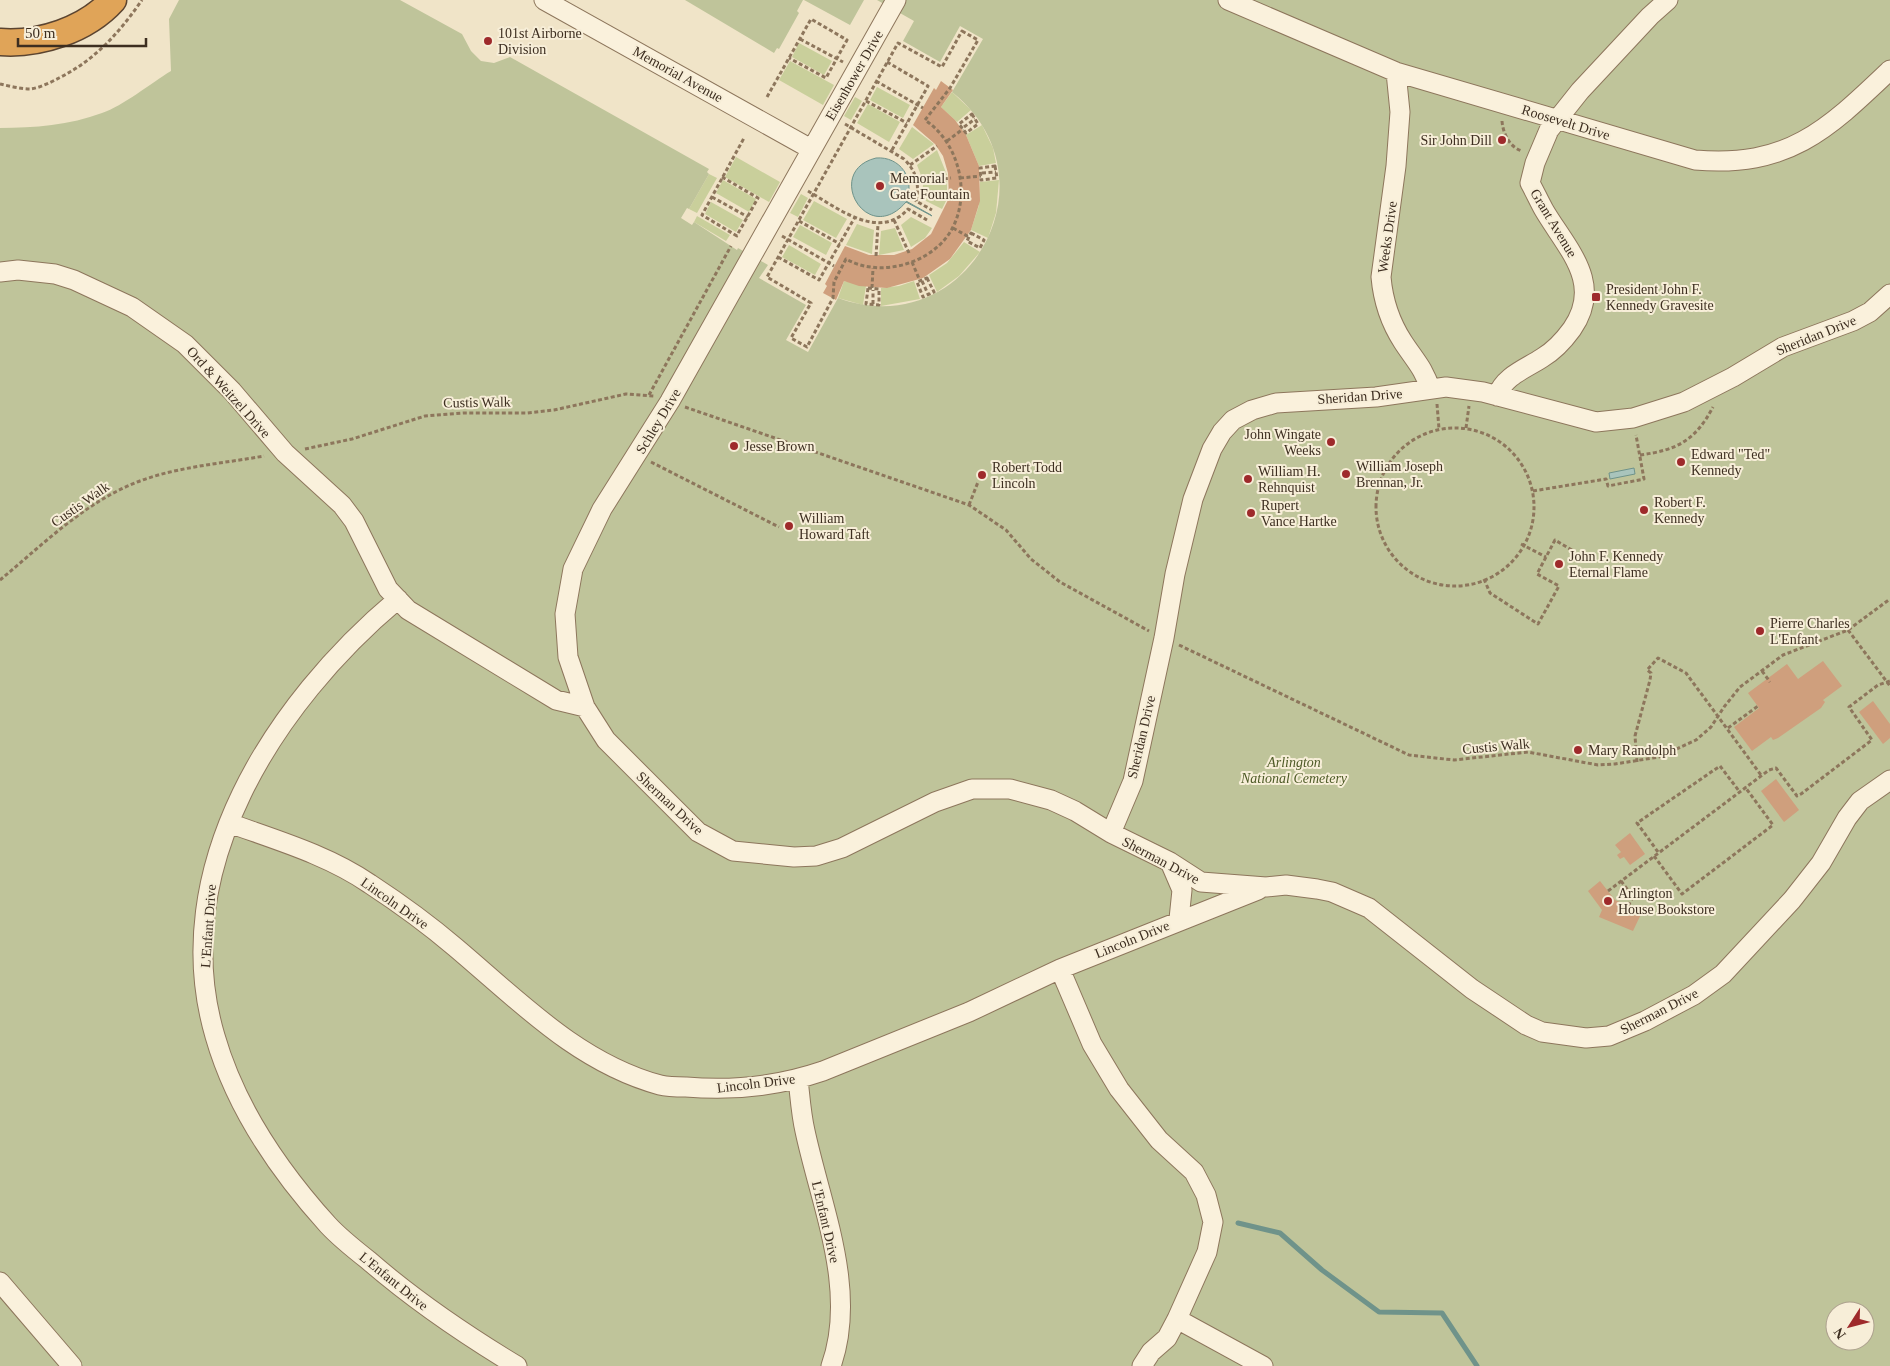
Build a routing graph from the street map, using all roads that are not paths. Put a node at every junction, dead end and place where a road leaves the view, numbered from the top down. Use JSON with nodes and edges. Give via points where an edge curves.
{"nodes":[{"id":1,"x":114,"y":0,"type":"edge"},
{"id":2,"x":544,"y":0,"type":"edge"},
{"id":3,"x":896,"y":0,"type":"edge"},
{"id":4,"x":1228,"y":0,"type":"edge"},
{"id":5,"x":1668,"y":0,"type":"edge"},
{"id":6,"x":0,"y":42,"type":"edge"},
{"id":7,"x":1890,"y":70,"type":"edge"},
{"id":8,"x":1396,"y":72,"type":"junction"},
{"id":9,"x":1558,"y":119,"type":"junction"},
{"id":10,"x":812,"y":149,"type":"junction"},
{"id":11,"x":0,"y":272,"type":"edge"},
{"id":12,"x":1890,"y":294,"type":"edge"},
{"id":13,"x":1433,"y":394,"type":"junction"},
{"id":14,"x":1497,"y":396,"type":"junction"},
{"id":15,"x":398,"y":599,"type":"junction"},
{"id":16,"x":585,"y":707,"type":"junction"},
{"id":17,"x":1890,"y":780,"type":"edge"},
{"id":18,"x":229,"y":823,"type":"junction"},
{"id":19,"x":1111,"y":833,"type":"junction"},
{"id":20,"x":1170,"y":862,"type":"junction"},
{"id":21,"x":1266,"y":887,"type":"junction"},
{"id":22,"x":1179,"y":919,"type":"junction"},
{"id":23,"x":1060,"y":968,"type":"junction"},
{"id":24,"x":798,"y":1079,"type":"junction"},
{"id":25,"x":0,"y":1282,"type":"edge"},
{"id":26,"x":1177,"y":1319,"type":"junction"},
{"id":27,"x":72,"y":1366,"type":"edge"},
{"id":28,"x":517,"y":1366,"type":"edge"},
{"id":29,"x":831,"y":1366,"type":"edge"},
{"id":30,"x":1142,"y":1366,"type":"edge"},
{"id":31,"x":1264,"y":1366,"type":"edge"}],
"edges":[{"from":1,"to":6,"type":"highway","via":[[84,22],[54,35],[19,44]]},
{"from":2,"to":10,"type":"street","name":"Memorial Avenue"},
{"from":3,"to":10,"type":"street","name":"Eisenhower Drive"},
{"from":4,"to":8,"type":"street","name":"Roosevelt Drive"},
{"from":5,"to":9,"type":"street","name":"Grant Avenue","via":[[1580,91]]},
{"from":7,"to":9,"type":"street","name":"Roosevelt Drive","via":[[1816,135],[1780,152],[1738,162],[1696,160]]},
{"from":8,"to":9,"type":"street","name":"Roosevelt Drive"},
{"from":8,"to":13,"type":"street","name":"Weeks Drive","via":[[1400,112],[1398,148],[1381,270],[1382,285],[1392,321],[1427,376]]},
{"from":9,"to":14,"type":"street","name":"Grant Avenue","via":[[1549,130],[1530,183],[1543,209],[1576,258],[1584,283],[1584,303],[1577,321],[1558,345],[1503,382]]},
{"from":10,"to":16,"type":"street","name":"Schley Drive","via":[[670,401],[602,509],[573,569],[566,614],[568,657]]},
{"from":11,"to":15,"type":"street","name":"Ord & Weitzel Drive","via":[[18,270],[55,274],[81,282],[132,307],[185,344],[232,391],[285,453],[342,505],[388,589]]},
{"from":12,"to":14,"type":"street","name":"Sheridan Drive","via":[[1870,312],[1853,321],[1783,347],[1689,400],[1633,418],[1596,422]]},
{"from":13,"to":14,"type":"street","name":"Sheridan Drive","via":[[1446,387]]},
{"from":13,"to":19,"type":"street","name":"Sheridan Drive","via":[[1276,403],[1246,412],[1228,423],[1212,450],[1194,499],[1158,635],[1133,781]]},
{"from":15,"to":16,"type":"street","via":[[426,623],[556,700]]},
{"from":15,"to":18,"type":"street","name":"L'Enfant Drive","via":[[354,638],[302,696],[259,761]]},
{"from":16,"to":19,"type":"street","name":"Sherman Drive","via":[[606,740],[665,802],[698,832],[733,851],[816,856],[842,848],[935,802],[972,789],[1010,789],[1051,800]]},
{"from":17,"to":21,"type":"street","name":"Sherman Drive","via":[[1860,801],[1821,863],[1792,900],[1723,974],[1694,995],[1609,1036],[1586,1038],[1542,1032],[1472,990],[1369,908],[1332,892],[1286,885]]},
{"from":18,"to":24,"type":"street","name":"Lincoln Drive","via":[[333,862],[368,882],[454,946],[559,1035],[616,1068],[661,1085],[730,1090]]},
{"from":18,"to":28,"type":"street","name":"L'Enfant Drive","via":[[208,893],[204,962],[214,1034],[236,1091],[274,1157],[330,1227],[395,1284],[438,1316]]},
{"from":19,"to":20,"type":"street","name":"Sherman Drive"},
{"from":20,"to":21,"type":"street","name":"Sherman Drive","via":[[1201,882]]},
{"from":20,"to":22,"type":"street","name":"Lincoln Drive","via":[[1182,890]]},
{"from":21,"to":22,"type":"street","name":"Lincoln Drive"},
{"from":22,"to":23,"type":"street","name":"Lincoln Drive"},
{"from":23,"to":24,"type":"street","name":"Lincoln Drive","via":[[969,1012]]},
{"from":23,"to":26,"type":"street","via":[[1092,1044],[1119,1089],[1159,1140],[1194,1172],[1206,1195],[1213,1222],[1209,1244]]},
{"from":24,"to":29,"type":"street","name":"L'Enfant Drive","via":[[804,1129],[839,1286],[840,1318]]},
{"from":25,"to":27,"type":"street"},
{"from":26,"to":30,"type":"street","via":[[1167,1338],[1151,1352]]},
{"from":26,"to":31,"type":"street"}]}
